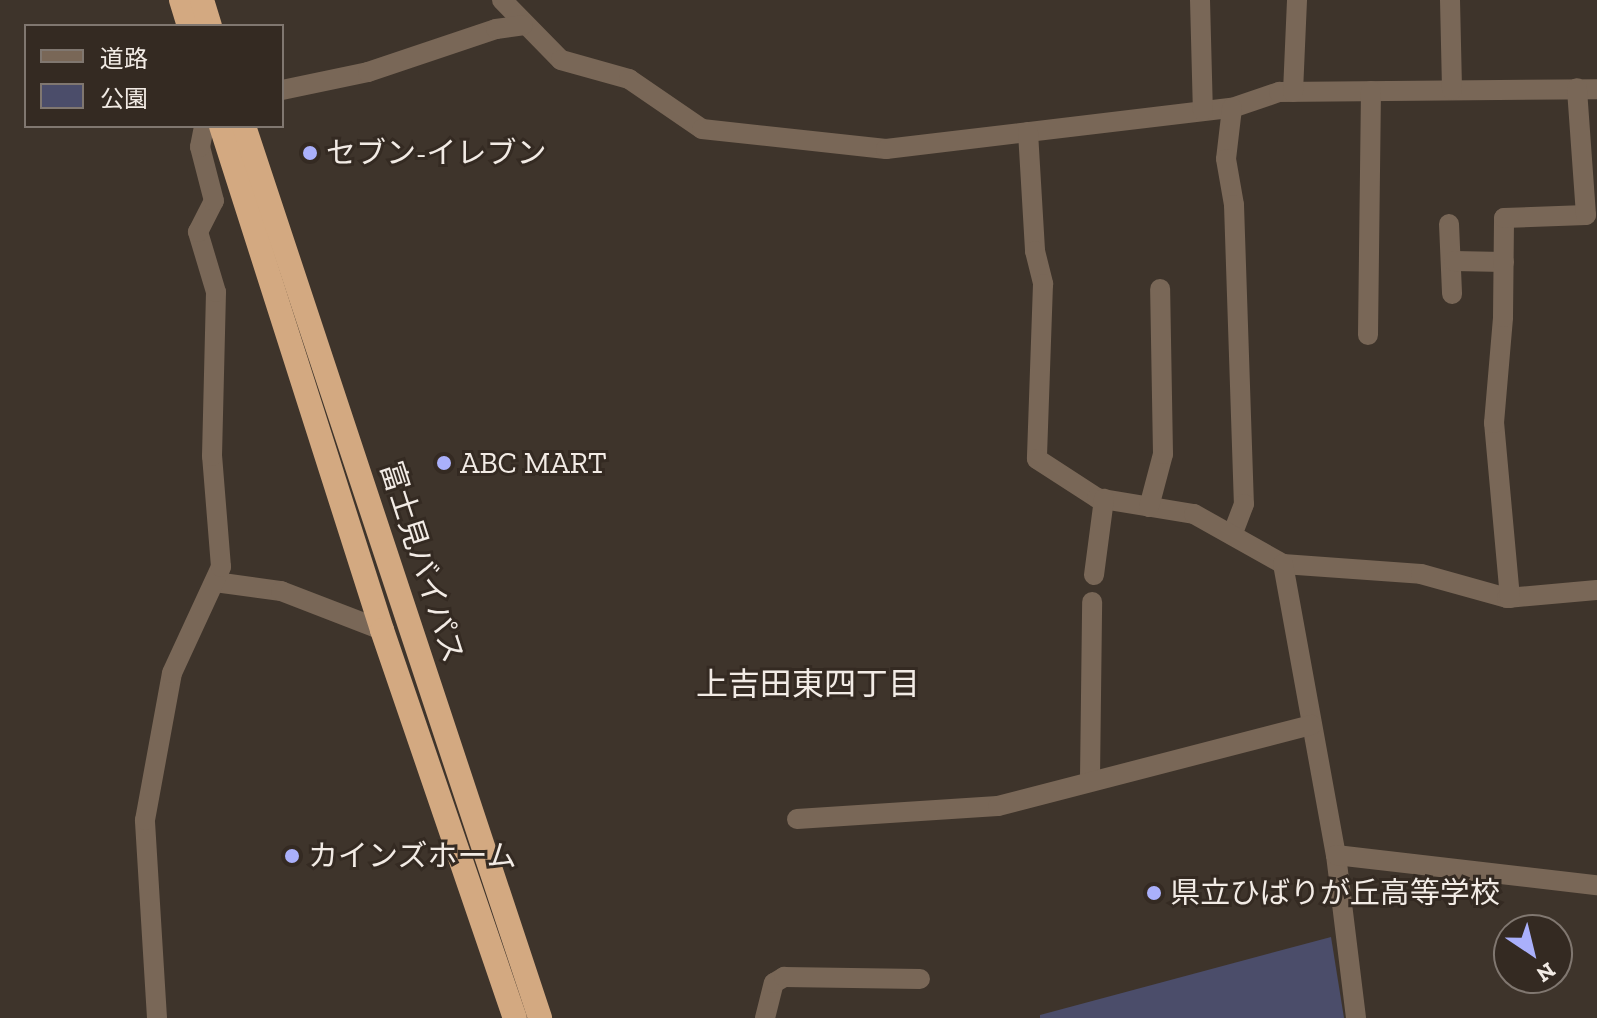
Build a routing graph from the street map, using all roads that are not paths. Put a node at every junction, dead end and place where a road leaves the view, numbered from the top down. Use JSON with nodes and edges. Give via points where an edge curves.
{"nodes":[{"id":1,"x":181,"y":0,"type":"edge"},
{"id":2,"x":202,"y":0,"type":"edge"},
{"id":3,"x":502,"y":0,"type":"edge"},
{"id":4,"x":1200,"y":0,"type":"edge"},
{"id":5,"x":1297,"y":0,"type":"edge"},
{"id":6,"x":1450,"y":0,"type":"edge"},
{"id":7,"x":188,"y":24,"type":"edge"},
{"id":8,"x":209,"y":24,"type":"edge"},
{"id":9,"x":523,"y":25,"type":"junction"},
{"id":10,"x":1587,"y":89,"type":"edge"},
{"id":11,"x":284,"y":90,"type":"edge"},
{"id":12,"x":1452,"y":90,"type":"junction"},
{"id":13,"x":1371,"y":91,"type":"junction"},
{"id":14,"x":1293,"y":92,"type":"junction"},
{"id":15,"x":1232,"y":108,"type":"junction"},
{"id":16,"x":1203,"y":111,"type":"junction"},
{"id":17,"x":204,"y":128,"type":"edge"},
{"id":18,"x":222,"y":128,"type":"edge"},
{"id":19,"x":245,"y":128,"type":"edge"},
{"id":20,"x":1028,"y":132,"type":"junction"},
{"id":21,"x":1449,"y":224,"type":"dead end"},
{"id":22,"x":1454,"y":261,"type":"junction"},
{"id":23,"x":1504,"y":262,"type":"junction"},
{"id":24,"x":1160,"y":289,"type":"dead end"},
{"id":25,"x":1452,"y":294,"type":"dead end"},
{"id":26,"x":1368,"y":335,"type":"dead end"},
{"id":27,"x":1104,"y":499,"type":"junction"},
{"id":28,"x":1149,"y":507,"type":"junction"},
{"id":29,"x":1232,"y":535,"type":"junction"},
{"id":30,"x":1283,"y":564,"type":"junction"},
{"id":31,"x":1094,"y":575,"type":"dead end"},
{"id":32,"x":215,"y":582,"type":"junction"},
{"id":33,"x":1597,"y":590,"type":"edge"},
{"id":34,"x":1510,"y":598,"type":"junction"},
{"id":35,"x":1092,"y":602,"type":"dead end"},
{"id":36,"x":382,"y":630,"type":"junction"},
{"id":37,"x":1312,"y":725,"type":"junction"},
{"id":38,"x":1090,"y":778,"type":"junction"},
{"id":39,"x":797,"y":819,"type":"dead end"},
{"id":40,"x":1336,"y":855,"type":"junction"},
{"id":41,"x":1597,"y":885,"type":"edge"},
{"id":42,"x":920,"y":979,"type":"dead end"},
{"id":43,"x":157,"y":1018,"type":"edge"},
{"id":44,"x":515,"y":1018,"type":"edge"},
{"id":45,"x":540,"y":1018,"type":"edge"},
{"id":46,"x":765,"y":1018,"type":"edge"},
{"id":47,"x":1356,"y":1018,"type":"edge"}],
"edges":[{"from":1,"to":7,"type":"highway"},
{"from":2,"to":8,"type":"highway"},
{"from":3,"to":9,"type":"street"},
{"from":4,"to":16,"type":"street"},
{"from":5,"to":14,"type":"street"},
{"from":6,"to":12,"type":"street"},
{"from":9,"to":11,"type":"street","via":[[496,29],[368,72]]},
{"from":9,"to":20,"type":"street","via":[[561,60],[629,79],[702,129],[886,149]]},
{"from":10,"to":12,"type":"street"},
{"from":10,"to":23,"type":"street","via":[[1586,215],[1504,218]]},
{"from":12,"to":13,"type":"street"},
{"from":13,"to":14,"type":"street"},
{"from":13,"to":26,"type":"street"},
{"from":14,"to":15,"type":"street"},
{"from":15,"to":16,"type":"street"},
{"from":15,"to":29,"type":"street","via":[[1226,159],[1234,205],[1244,504]]},
{"from":16,"to":20,"type":"street"},
{"from":17,"to":32,"type":"street","via":[[200,147],[214,201],[198,232],[216,292],[212,456],[222,554]]},
{"from":18,"to":36,"type":"highway","name":"富士見バイパス"},
{"from":19,"to":45,"type":"highway","name":"富士見バイパス"},
{"from":20,"to":27,"type":"street","via":[[1035,251],[1043,284],[1037,459]]},
{"from":21,"to":22,"type":"street"},
{"from":22,"to":23,"type":"street"},
{"from":22,"to":25,"type":"street"},
{"from":23,"to":34,"type":"street","via":[[1494,423]]},
{"from":24,"to":28,"type":"street","via":[[1163,454]]},
{"from":27,"to":28,"type":"street"},
{"from":27,"to":31,"type":"street"},
{"from":28,"to":29,"type":"street","via":[[1194,514]]},
{"from":29,"to":30,"type":"street"},
{"from":30,"to":34,"type":"street","via":[[1421,574]]},
{"from":30,"to":37,"type":"street"},
{"from":32,"to":36,"type":"street","via":[[281,591]]},
{"from":32,"to":43,"type":"street","via":[[172,673],[145,820]]},
{"from":33,"to":34,"type":"street"},
{"from":35,"to":38,"type":"street"},
{"from":36,"to":44,"type":"highway","name":"富士見バイパス"},
{"from":37,"to":38,"type":"street"},
{"from":37,"to":40,"type":"street"},
{"from":38,"to":39,"type":"street","via":[[998,806]]},
{"from":40,"to":41,"type":"street"},
{"from":40,"to":47,"type":"street"},
{"from":42,"to":46,"type":"street","via":[[784,977],[774,983]]}]}
